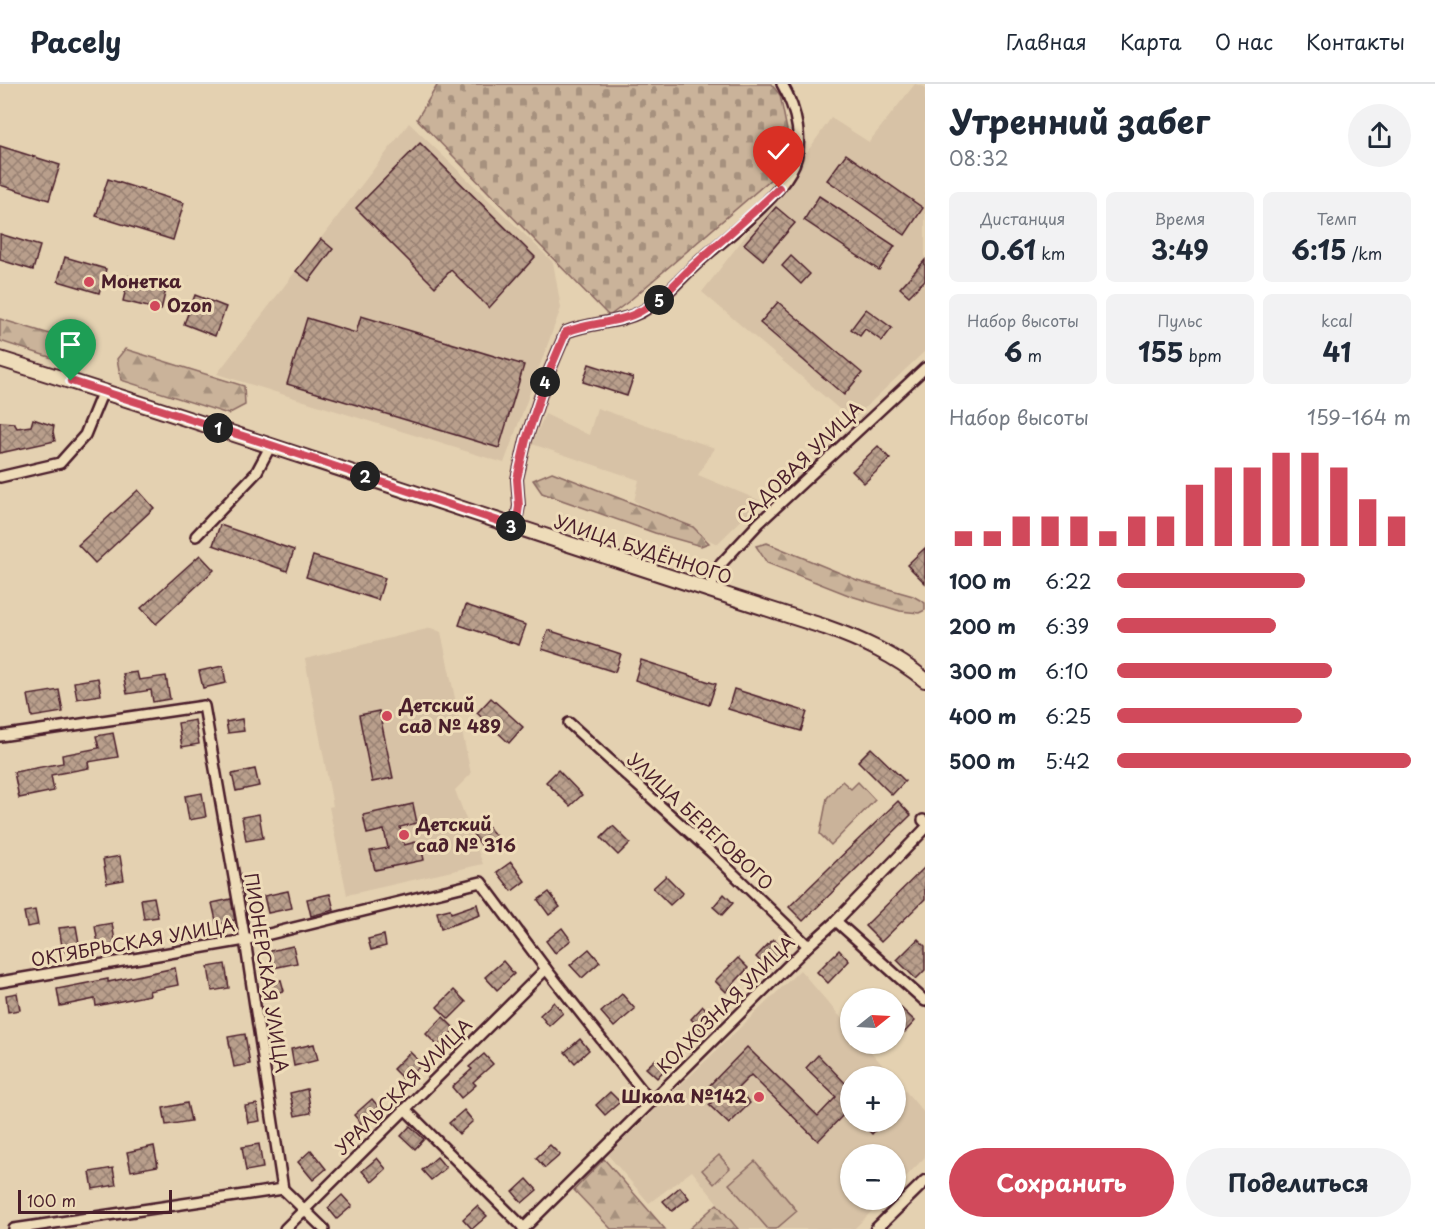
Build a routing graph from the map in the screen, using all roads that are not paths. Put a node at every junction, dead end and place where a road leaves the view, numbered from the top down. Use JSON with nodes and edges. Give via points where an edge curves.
{"nodes":[{"id":1,"x":782,"y":84,"type":"edge"},
{"id":2,"x":0,"y":359,"type":"edge"},
{"id":3,"x":923,"y":374,"type":"edge"},
{"id":4,"x":103,"y":391,"type":"junction"},
{"id":5,"x":271,"y":445,"type":"junction"},
{"id":6,"x":0,"y":477,"type":"edge"},
{"id":7,"x":516,"y":527,"type":"junction"},
{"id":8,"x":196,"y":536,"type":"dead end"},
{"id":9,"x":710,"y":590,"type":"junction"},
{"id":10,"x":925,"y":680,"type":"edge"},
{"id":11,"x":569,"y":723,"type":"dead end"},
{"id":12,"x":0,"y":736,"type":"edge"},
{"id":13,"x":924,"y":823,"type":"edge"},
{"id":14,"x":836,"y":921,"type":"junction"},
{"id":15,"x":245,"y":940,"type":"junction"},
{"id":16,"x":808,"y":946,"type":"junction"},
{"id":17,"x":546,"y":969,"type":"junction"},
{"id":18,"x":0,"y":982,"type":"edge"},
{"id":19,"x":925,"y":1001,"type":"edge"},
{"id":20,"x":651,"y":1102,"type":"junction"},
{"id":21,"x":405,"y":1109,"type":"junction"},
{"id":22,"x":925,"y":1181,"type":"edge"},
{"id":23,"x":283,"y":1189,"type":"junction"},
{"id":24,"x":305,"y":1209,"type":"junction"},
{"id":25,"x":524,"y":1228,"type":"edge"},
{"id":26,"x":14,"y":1229,"type":"edge"},
{"id":27,"x":285,"y":1229,"type":"edge"},
{"id":28,"x":324,"y":1229,"type":"edge"},
{"id":29,"x":876,"y":1229,"type":"edge"}],
"edges":[{"from":1,"to":7,"type":"street","via":[[789,96],[799,147],[792,170],[779,188],[658,301],[624,319],[579,326],[566,332],[526,440],[517,479]]},
{"from":2,"to":4,"type":"main road","name":"УЛИЦА БУДЁННОГО"},
{"from":3,"to":9,"type":"street","name":"САДОВАЯ УЛИЦА","via":[[759,523],[720,566]]},
{"from":4,"to":5,"type":"main road","name":"УЛИЦА БУДЁННОГО"},
{"from":4,"to":6,"type":"street","via":[[85,435],[60,463]]},
{"from":5,"to":7,"type":"main road","name":"УЛИЦА БУДЁННОГО"},
{"from":5,"to":8,"type":"street","via":[[256,473]]},
{"from":7,"to":9,"type":"main road","name":"УЛИЦА БУДЁННОГО"},
{"from":9,"to":10,"type":"main road","name":"УЛИЦА БУДЁННОГО","via":[[864,641]]},
{"from":11,"to":16,"type":"street","name":"УЛИЦА БЕРЕГОВОГО"},
{"from":12,"to":15,"type":"street","name":"ПИОНЕРСКАЯ УЛИЦА","via":[[204,705]]},
{"from":13,"to":14,"type":"street","name":"КОЛХОЗНАЯ УЛИЦА"},
{"from":14,"to":16,"type":"street","name":"КОЛХОЗНАЯ УЛИЦА"},
{"from":14,"to":19,"type":"street"},
{"from":15,"to":17,"type":"street","name":"ОКТЯБРЬСКАЯ УЛИЦА","via":[[481,882]]},
{"from":15,"to":18,"type":"street","name":"ОКТЯБРЬСКАЯ УЛИЦА"},
{"from":15,"to":23,"type":"street","name":"ПИОНЕРСКАЯ УЛИЦА"},
{"from":16,"to":20,"type":"street","name":"КОЛХОЗНАЯ УЛИЦА"},
{"from":17,"to":20,"type":"street"},
{"from":17,"to":21,"type":"street","name":"УРАЛЬСКАЯ УЛИЦА"},
{"from":20,"to":25,"type":"street","name":"КОЛХОЗНАЯ УЛИЦА"},
{"from":21,"to":24,"type":"street","name":"УРАЛЬСКАЯ УЛИЦА"},
{"from":21,"to":25,"type":"street"},
{"from":22,"to":29,"type":"street"},
{"from":23,"to":24,"type":"street"},
{"from":23,"to":26,"type":"street"},
{"from":24,"to":27,"type":"street","name":"УРАЛЬСКАЯ УЛИЦА"},
{"from":24,"to":28,"type":"street"}]}
